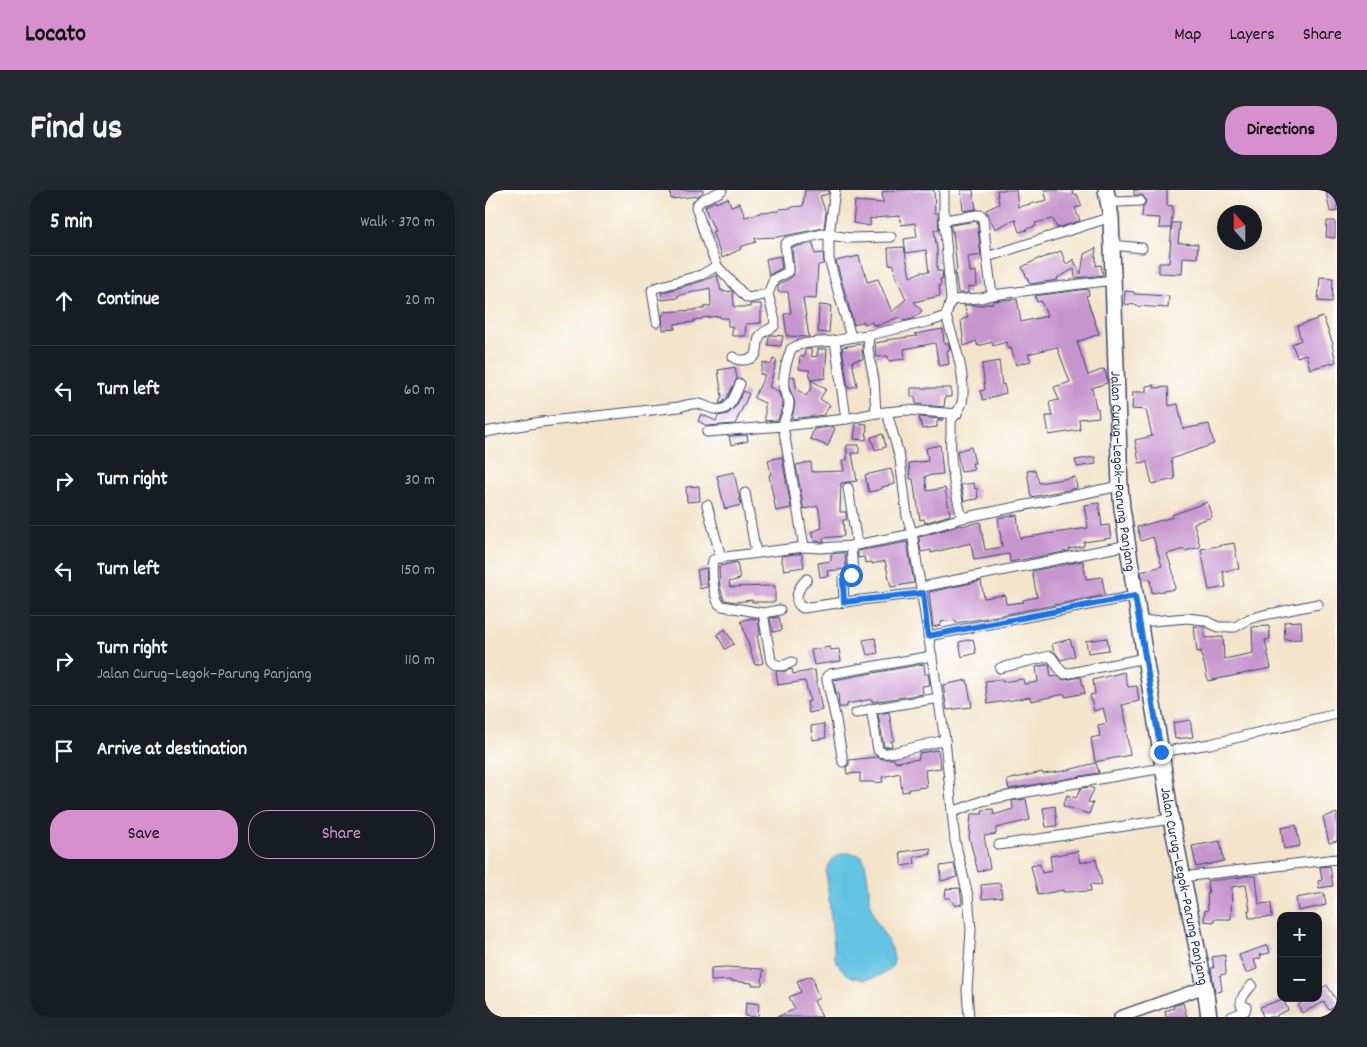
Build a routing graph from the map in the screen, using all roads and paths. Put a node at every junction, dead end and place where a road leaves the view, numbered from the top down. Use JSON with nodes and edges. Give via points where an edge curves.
{"nodes":[{"id":1,"x":722,"y":190,"type":"edge"},
{"id":2,"x":835,"y":190,"type":"edge"},
{"id":3,"x":944,"y":190,"type":"edge"},
{"id":4,"x":1107,"y":194,"type":"edge"},
{"id":5,"x":1140,"y":201,"type":"dead end"},
{"id":6,"x":1111,"y":217,"type":"junction"},
{"id":7,"x":944,"y":220,"type":"junction"},
{"id":8,"x":829,"y":235,"type":"junction"},
{"id":9,"x":891,"y":237,"type":"dead end"},
{"id":10,"x":1112,"y":246,"type":"junction"},
{"id":11,"x":1142,"y":248,"type":"dead end"},
{"id":12,"x":987,"y":257,"type":"junction"},
{"id":13,"x":717,"y":266,"type":"junction"},
{"id":14,"x":1113,"y":280,"type":"junction"},
{"id":15,"x":768,"y":294,"type":"junction"},
{"id":16,"x":993,"y":295,"type":"junction"},
{"id":17,"x":951,"y":300,"type":"junction"},
{"id":18,"x":947,"y":316,"type":"junction"},
{"id":19,"x":657,"y":322,"type":"dead end"},
{"id":20,"x":869,"y":335,"type":"junction"},
{"id":21,"x":851,"y":337,"type":"junction"},
{"id":22,"x":835,"y":341,"type":"junction"},
{"id":23,"x":733,"y":357,"type":"dead end"},
{"id":24,"x":740,"y":384,"type":"dead end"},
{"id":25,"x":887,"y":412,"type":"junction"},
{"id":26,"x":877,"y":413,"type":"junction"},
{"id":27,"x":957,"y":414,"type":"junction"},
{"id":28,"x":846,"y":419,"type":"junction"},
{"id":29,"x":783,"y":426,"type":"junction"},
{"id":30,"x":485,"y":432,"type":"edge"},
{"id":31,"x":707,"y":432,"type":"dead end"},
{"id":32,"x":1120,"y":486,"type":"junction"},
{"id":33,"x":848,"y":488,"type":"dead end"},
{"id":34,"x":745,"y":493,"type":"dead end"},
{"id":35,"x":707,"y":505,"type":"dead end"},
{"id":36,"x":962,"y":518,"type":"junction"},
{"id":37,"x":912,"y":533,"type":"junction"},
{"id":38,"x":854,"y":545,"type":"junction"},
{"id":39,"x":1128,"y":545,"type":"junction"},
{"id":40,"x":804,"y":547,"type":"junction"},
{"id":41,"x":756,"y":553,"type":"junction"},
{"id":42,"x":721,"y":558,"type":"junction"},
{"id":43,"x":807,"y":579,"type":"dead end"},
{"id":44,"x":922,"y":590,"type":"junction"},
{"id":45,"x":1135,"y":596,"type":"junction"},
{"id":46,"x":844,"y":602,"type":"junction"},
{"id":47,"x":1318,"y":604,"type":"dead end"},
{"id":48,"x":781,"y":610,"type":"dead end"},
{"id":49,"x":763,"y":613,"type":"junction"},
{"id":50,"x":1140,"y":622,"type":"junction"},
{"id":51,"x":928,"y":636,"type":"junction"},
{"id":52,"x":931,"y":656,"type":"junction"},
{"id":53,"x":1145,"y":658,"type":"junction"},
{"id":54,"x":791,"y":662,"type":"dead end"},
{"id":55,"x":1000,"y":668,"type":"dead end"},
{"id":56,"x":939,"y":698,"type":"junction"},
{"id":57,"x":871,"y":709,"type":"junction"},
{"id":58,"x":856,"y":713,"type":"dead end"},
{"id":59,"x":1337,"y":714,"type":"edge"},
{"id":60,"x":945,"y":740,"type":"junction"},
{"id":61,"x":1161,"y":752,"type":"junction"},
{"id":62,"x":843,"y":762,"type":"dead end"},
{"id":63,"x":1163,"y":768,"type":"junction"},
{"id":64,"x":953,"y":812,"type":"junction"},
{"id":65,"x":1171,"y":819,"type":"junction"},
{"id":66,"x":999,"y":845,"type":"dead end"},
{"id":67,"x":1336,"y":861,"type":"edge"},
{"id":68,"x":1182,"y":877,"type":"junction"},
{"id":69,"x":1252,"y":984,"type":"dead end"},
{"id":70,"x":1205,"y":987,"type":"junction"},
{"id":71,"x":969,"y":1017,"type":"edge"},
{"id":72,"x":1120,"y":1017,"type":"edge"},
{"id":73,"x":1209,"y":1017,"type":"edge"},
{"id":74,"x":1231,"y":1017,"type":"edge"}],
"edges":[{"from":1,"to":13,"type":"street","via":[[699,201],[696,206]]},
{"from":2,"to":8,"type":"street"},
{"from":3,"to":7,"type":"street"},
{"from":4,"to":5,"type":"street","via":[[1118,202]]},
{"from":4,"to":6,"type":"main road","name":"Jalan Curug–Legok–Parung Panjang"},
{"from":6,"to":10,"type":"main road","name":"Jalan Curug–Legok–Parung Panjang"},
{"from":6,"to":12,"type":"street"},
{"from":7,"to":12,"type":"street","via":[[981,215]]},
{"from":7,"to":17,"type":"street"},
{"from":8,"to":9,"type":"street"},
{"from":8,"to":15,"type":"street","via":[[787,242],[788,272],[774,279]]},
{"from":8,"to":21,"type":"street","via":[[829,259]]},
{"from":10,"to":11,"type":"street"},
{"from":10,"to":14,"type":"main road","name":"Jalan Curug–Legok–Parung Panjang"},
{"from":12,"to":16,"type":"street"},
{"from":13,"to":15,"type":"street","via":[[746,297]]},
{"from":13,"to":19,"type":"street","via":[[701,275],[652,290]]},
{"from":14,"to":16,"type":"street"},
{"from":14,"to":32,"type":"main road","name":"Jalan Curug–Legok–Parung Panjang"},
{"from":15,"to":23,"type":"street","via":[[774,326],[760,336],[754,357],[736,360]]},
{"from":16,"to":17,"type":"street"},
{"from":17,"to":18,"type":"street"},
{"from":18,"to":20,"type":"street"},
{"from":18,"to":27,"type":"street","via":[[963,380],[962,405]]},
{"from":20,"to":21,"type":"street"},
{"from":20,"to":26,"type":"street"},
{"from":21,"to":22,"type":"street"},
{"from":22,"to":28,"type":"street"},
{"from":22,"to":29,"type":"street","via":[[791,349],[783,386],[789,400]]},
{"from":24,"to":30,"type":"street","via":[[730,405],[720,410],[690,404]]},
{"from":25,"to":26,"type":"street"},
{"from":25,"to":27,"type":"street","via":[[907,410]]},
{"from":25,"to":37,"type":"street","via":[[900,459]]},
{"from":26,"to":28,"type":"street"},
{"from":27,"to":36,"type":"street","via":[[951,423],[951,472]]},
{"from":28,"to":29,"type":"street"},
{"from":29,"to":31,"type":"street"},
{"from":29,"to":40,"type":"street"},
{"from":32,"to":36,"type":"street"},
{"from":32,"to":39,"type":"main road","name":"Jalan Curug–Legok–Parung Panjang"},
{"from":33,"to":38,"type":"street"},
{"from":34,"to":41,"type":"street"},
{"from":35,"to":42,"type":"street"},
{"from":36,"to":37,"type":"street"},
{"from":37,"to":38,"type":"street"},
{"from":37,"to":44,"type":"street"},
{"from":38,"to":40,"type":"street"},
{"from":38,"to":46,"type":"street","via":[[853,573],[843,580]]},
{"from":39,"to":44,"type":"street"},
{"from":39,"to":45,"type":"main road","name":"Jalan Curug–Legok–Parung Panjang"},
{"from":40,"to":41,"type":"street"},
{"from":41,"to":42,"type":"street"},
{"from":42,"to":49,"type":"street","via":[[713,560],[712,566],[719,604]]},
{"from":43,"to":46,"type":"street","via":[[798,592],[799,606]]},
{"from":44,"to":46,"type":"street"},
{"from":44,"to":51,"type":"street"},
{"from":45,"to":50,"type":"main road","name":"Jalan Curug–Legok–Parung Panjang"},
{"from":45,"to":51,"type":"street"},
{"from":47,"to":50,"type":"street","via":[[1264,615],[1230,627],[1187,618]]},
{"from":48,"to":49,"type":"street"},
{"from":49,"to":54,"type":"street","via":[[771,661],[779,666]]},
{"from":50,"to":53,"type":"main road","name":"Jalan Curug–Legok–Parung Panjang"},
{"from":51,"to":52,"type":"street"},
{"from":52,"to":56,"type":"street"},
{"from":52,"to":62,"type":"street","via":[[827,676]]},
{"from":53,"to":55,"type":"street","via":[[1065,674],[1050,656]]},
{"from":53,"to":61,"type":"main road","name":"Jalan Curug–Legok–Parung Panjang"},
{"from":56,"to":57,"type":"street"},
{"from":56,"to":60,"type":"street"},
{"from":57,"to":58,"type":"street"},
{"from":57,"to":60,"type":"street","via":[[881,752],[895,752]]},
{"from":59,"to":61,"type":"street","via":[[1210,744]]},
{"from":60,"to":64,"type":"street"},
{"from":61,"to":63,"type":"main road","name":"Jalan Curug–Legok–Parung Panjang"},
{"from":63,"to":64,"type":"street","via":[[982,801]]},
{"from":63,"to":65,"type":"main road","name":"Jalan Curug–Legok–Parung Panjang"},
{"from":64,"to":71,"type":"street","via":[[971,930],[967,992]]},
{"from":65,"to":66,"type":"street"},
{"from":65,"to":68,"type":"main road","name":"Jalan Curug–Legok–Parung Panjang"},
{"from":67,"to":68,"type":"street"},
{"from":68,"to":70,"type":"main road","name":"Jalan Curug–Legok–Parung Panjang"},
{"from":69,"to":74,"type":"street","via":[[1240,1001],[1245,1011]]},
{"from":70,"to":72,"type":"street"},
{"from":70,"to":73,"type":"main road","name":"Jalan Curug–Legok–Parung Panjang"}]}
